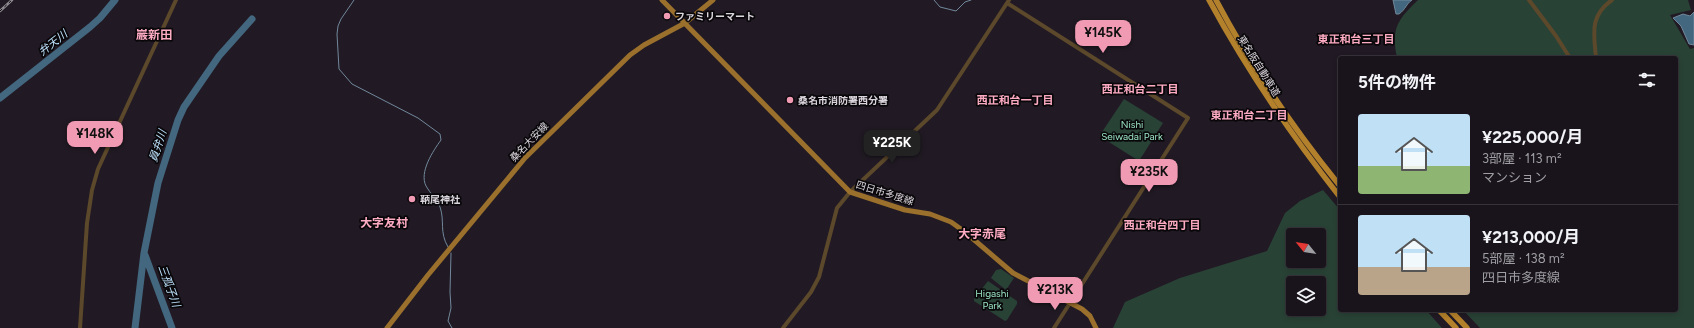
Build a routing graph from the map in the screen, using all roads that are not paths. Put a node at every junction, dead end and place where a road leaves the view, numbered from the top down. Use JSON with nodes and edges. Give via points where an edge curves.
{"nodes":[{"id":1,"x":176,"y":0,"type":"edge"},
{"id":2,"x":662,"y":0,"type":"edge"},
{"id":3,"x":713,"y":0,"type":"edge"},
{"id":4,"x":1209,"y":0,"type":"edge"},
{"id":5,"x":1216,"y":0,"type":"edge"},
{"id":6,"x":1529,"y":0,"type":"edge"},
{"id":7,"x":1612,"y":0,"type":"edge"},
{"id":8,"x":1008,"y":1,"type":"edge"},
{"id":9,"x":685,"y":23,"type":"junction"},
{"id":10,"x":1569,"y":56,"type":"edge"},
{"id":11,"x":1596,"y":56,"type":"edge"},
{"id":12,"x":1338,"y":183,"type":"edge"},
{"id":13,"x":850,"y":192,"type":"junction"},
{"id":14,"x":1338,"y":195,"type":"edge"},
{"id":15,"x":1070,"y":303,"type":"junction"},
{"id":16,"x":1441,"y":312,"type":"edge"},
{"id":17,"x":1452,"y":312,"type":"edge"},
{"id":18,"x":80,"y":328,"type":"edge"},
{"id":19,"x":388,"y":328,"type":"edge"},
{"id":20,"x":783,"y":328,"type":"edge"},
{"id":21,"x":1054,"y":328,"type":"edge"},
{"id":22,"x":1096,"y":328,"type":"edge"},
{"id":23,"x":1456,"y":328,"type":"edge"},
{"id":24,"x":1467,"y":328,"type":"edge"}],
"edges":[{"from":1,"to":18,"type":"street","via":[[98,169],[89,209]]},
{"from":2,"to":9,"type":"main road","name":"四日市多度線"},
{"from":3,"to":9,"type":"main road","name":"桑名大安線"},
{"from":4,"to":14,"type":"highway","name":"東名阪自動車道","via":[[1275,109]]},
{"from":5,"to":12,"type":"highway","name":"東名阪自動車道","via":[[1268,88]]},
{"from":6,"to":10,"type":"street"},
{"from":7,"to":11,"type":"street","via":[[1599,12],[1595,21]]},
{"from":8,"to":13,"type":"street","via":[[937,110]]},
{"from":8,"to":15,"type":"street","via":[[1188,118]]},
{"from":9,"to":13,"type":"main road","name":"四日市多度線"},
{"from":9,"to":19,"type":"main road","name":"桑名大安線","via":[[630,55],[525,158],[428,275]]},
{"from":13,"to":15,"type":"main road","name":"四日市多度線","via":[[951,222],[1013,273]]},
{"from":13,"to":20,"type":"street","via":[[837,208],[819,277],[803,304]]},
{"from":15,"to":21,"type":"street"},
{"from":15,"to":22,"type":"main road","name":"四日市多度線","via":[[1086,312]]},
{"from":16,"to":23,"type":"highway"},
{"from":17,"to":24,"type":"highway"}]}
